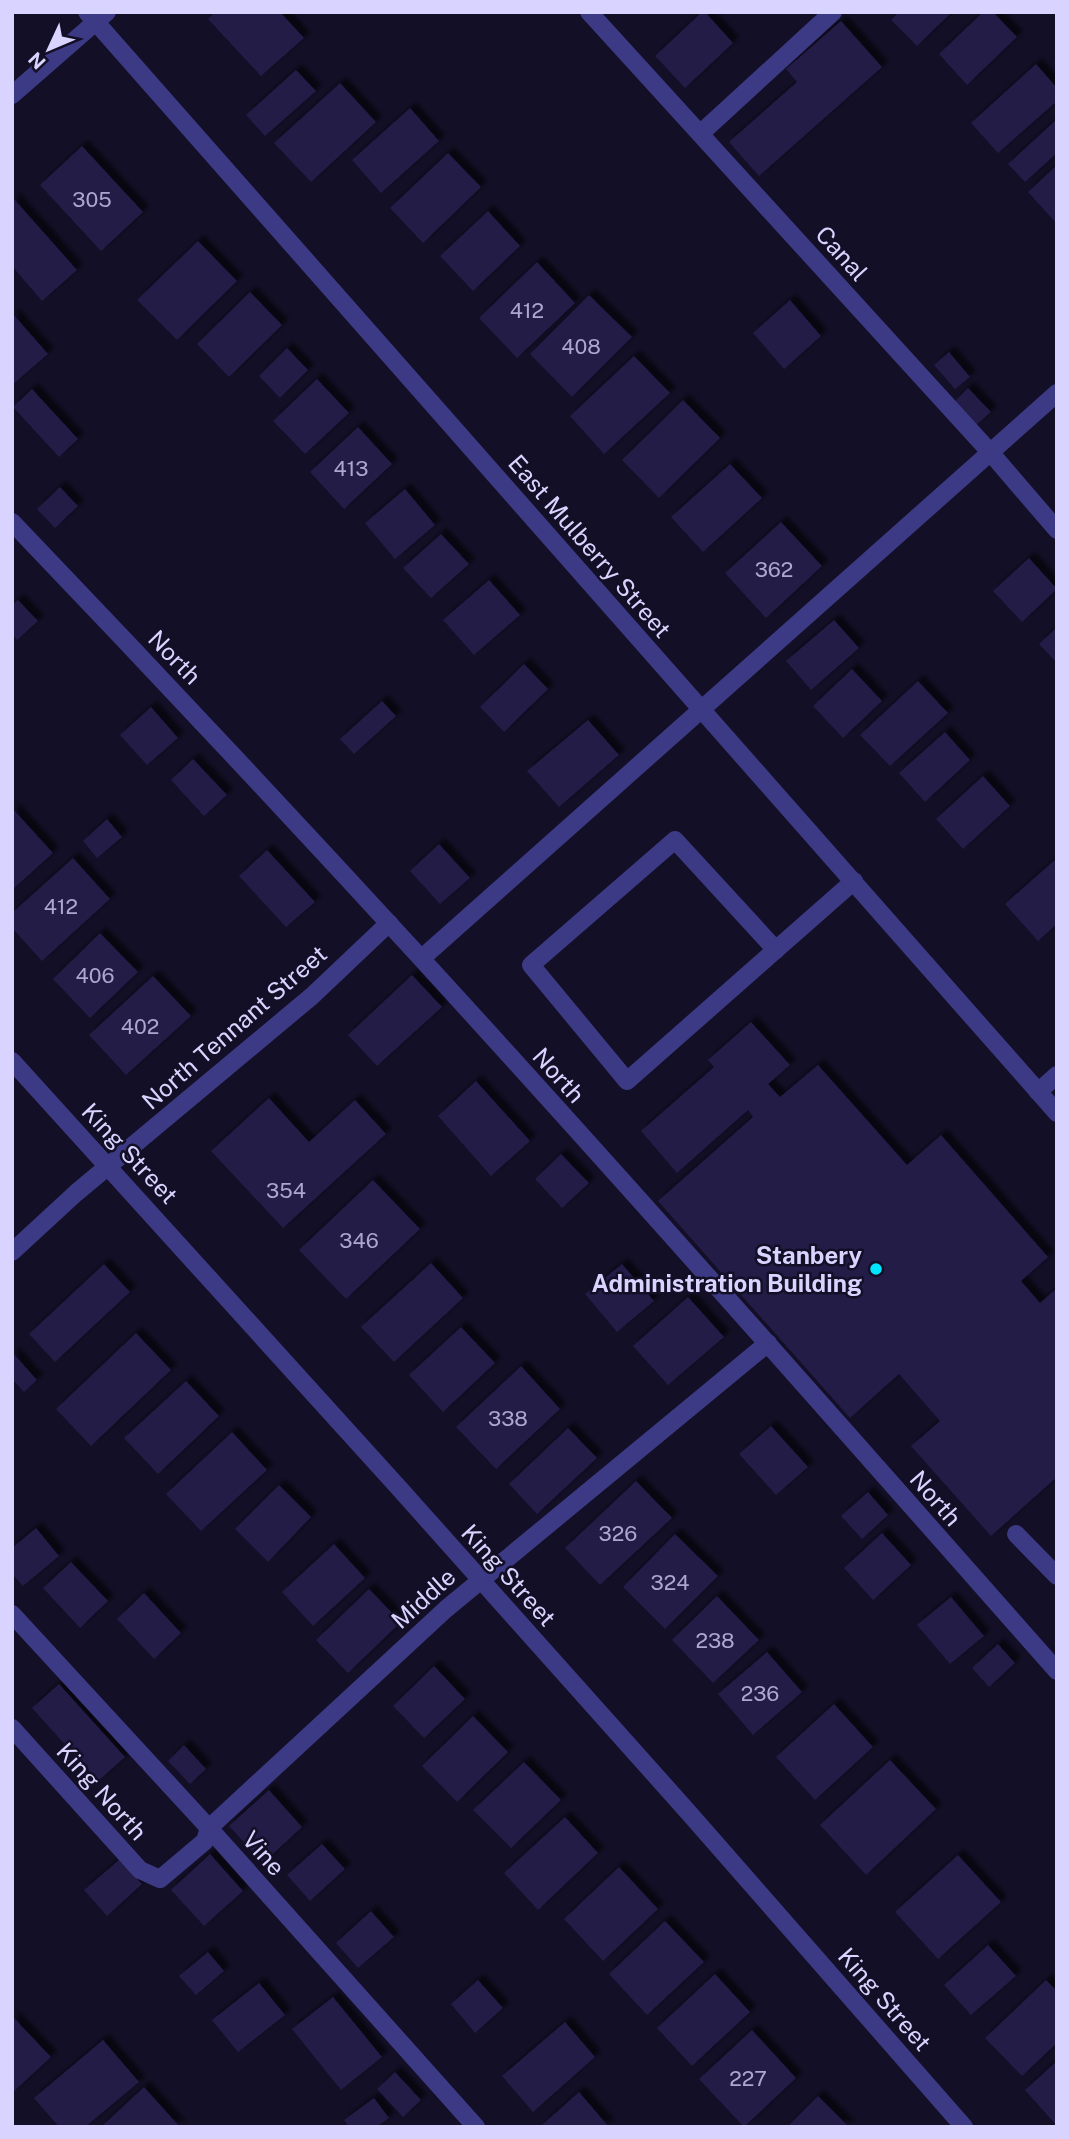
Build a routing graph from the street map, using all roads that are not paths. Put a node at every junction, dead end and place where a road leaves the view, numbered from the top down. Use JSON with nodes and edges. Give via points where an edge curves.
{"nodes":[{"id":1,"x":589,"y":12,"type":"edge"},
{"id":2,"x":833,"y":12,"type":"edge"},
{"id":3,"x":96,"y":16,"type":"edge"},
{"id":4,"x":12,"y":95,"type":"edge"},
{"id":5,"x":700,"y":134,"type":"junction"},
{"id":6,"x":1057,"y":393,"type":"edge"},
{"id":7,"x":990,"y":452,"type":"junction"},
{"id":8,"x":12,"y":522,"type":"edge"},
{"id":9,"x":1057,"y":530,"type":"edge"},
{"id":10,"x":701,"y":708,"type":"junction"},
{"id":11,"x":854,"y":881,"type":"junction"},
{"id":12,"x":389,"y":923,"type":"junction"},
{"id":13,"x":776,"y":950,"type":"junction"},
{"id":14,"x":422,"y":958,"type":"junction"},
{"id":15,"x":12,"y":1060,"type":"edge"},
{"id":16,"x":1057,"y":1075,"type":"edge"},
{"id":17,"x":1038,"y":1092,"type":"junction"},
{"id":18,"x":1057,"y":1113,"type":"edge"},
{"id":19,"x":109,"y":1166,"type":"junction"},
{"id":20,"x":12,"y":1252,"type":"edge"},
{"id":21,"x":768,"y":1343,"type":"junction"},
{"id":22,"x":1016,"y":1534,"type":"dead end"},
{"id":23,"x":1057,"y":1576,"type":"edge"},
{"id":24,"x":481,"y":1580,"type":"junction"},
{"id":25,"x":12,"y":1614,"type":"edge"},
{"id":26,"x":1057,"y":1671,"type":"edge"},
{"id":27,"x":12,"y":1728,"type":"edge"},
{"id":28,"x":209,"y":1828,"type":"junction"},
{"id":29,"x":160,"y":1880,"type":"joint"},
{"id":30,"x":476,"y":2127,"type":"edge"},
{"id":31,"x":964,"y":2127,"type":"edge"}],
"edges":[{"from":1,"to":5,"type":"street","name":"Canal"},
{"from":2,"to":5,"type":"street"},
{"from":3,"to":4,"type":"street"},
{"from":3,"to":10,"type":"street","name":"East Mulberry Street"},
{"from":5,"to":7,"type":"street","name":"Canal"},
{"from":6,"to":7,"type":"street"},
{"from":7,"to":9,"type":"street","name":"Canal"},
{"from":7,"to":10,"type":"street"},
{"from":8,"to":12,"type":"street","name":"North"},
{"from":10,"to":11,"type":"street","name":"East Mulberry Street"},
{"from":10,"to":14,"type":"street"},
{"from":11,"to":13,"type":"street"},
{"from":11,"to":17,"type":"street","name":"East Mulberry Street"},
{"from":12,"to":14,"type":"street","name":"North"},
{"from":12,"to":19,"type":"street","name":"North Tennant Street","via":[[312,996]]},
{"from":13,"to":13,"type":"street","via":[[627,1081],[531,965],[675,840]]},
{"from":14,"to":21,"type":"street","name":"North"},
{"from":15,"to":19,"type":"street","name":"King Street"},
{"from":16,"to":17,"type":"street"},
{"from":17,"to":18,"type":"street","name":"East Mulberry Street"},
{"from":19,"to":20,"type":"street","name":"North Tennant Street"},
{"from":19,"to":24,"type":"street","name":"King Street"},
{"from":21,"to":24,"type":"street","name":"Middle"},
{"from":21,"to":26,"type":"street","name":"North"},
{"from":22,"to":23,"type":"street"},
{"from":24,"to":28,"type":"street","name":"Middle"},
{"from":24,"to":31,"type":"street","name":"King Street"},
{"from":25,"to":28,"type":"street","name":"Vine"},
{"from":27,"to":29,"type":"street","name":"King North","via":[[140,1870]]},
{"from":28,"to":29,"type":"street","name":"Middle","via":[[205,1841]]},
{"from":28,"to":30,"type":"street","name":"Vine"}]}
